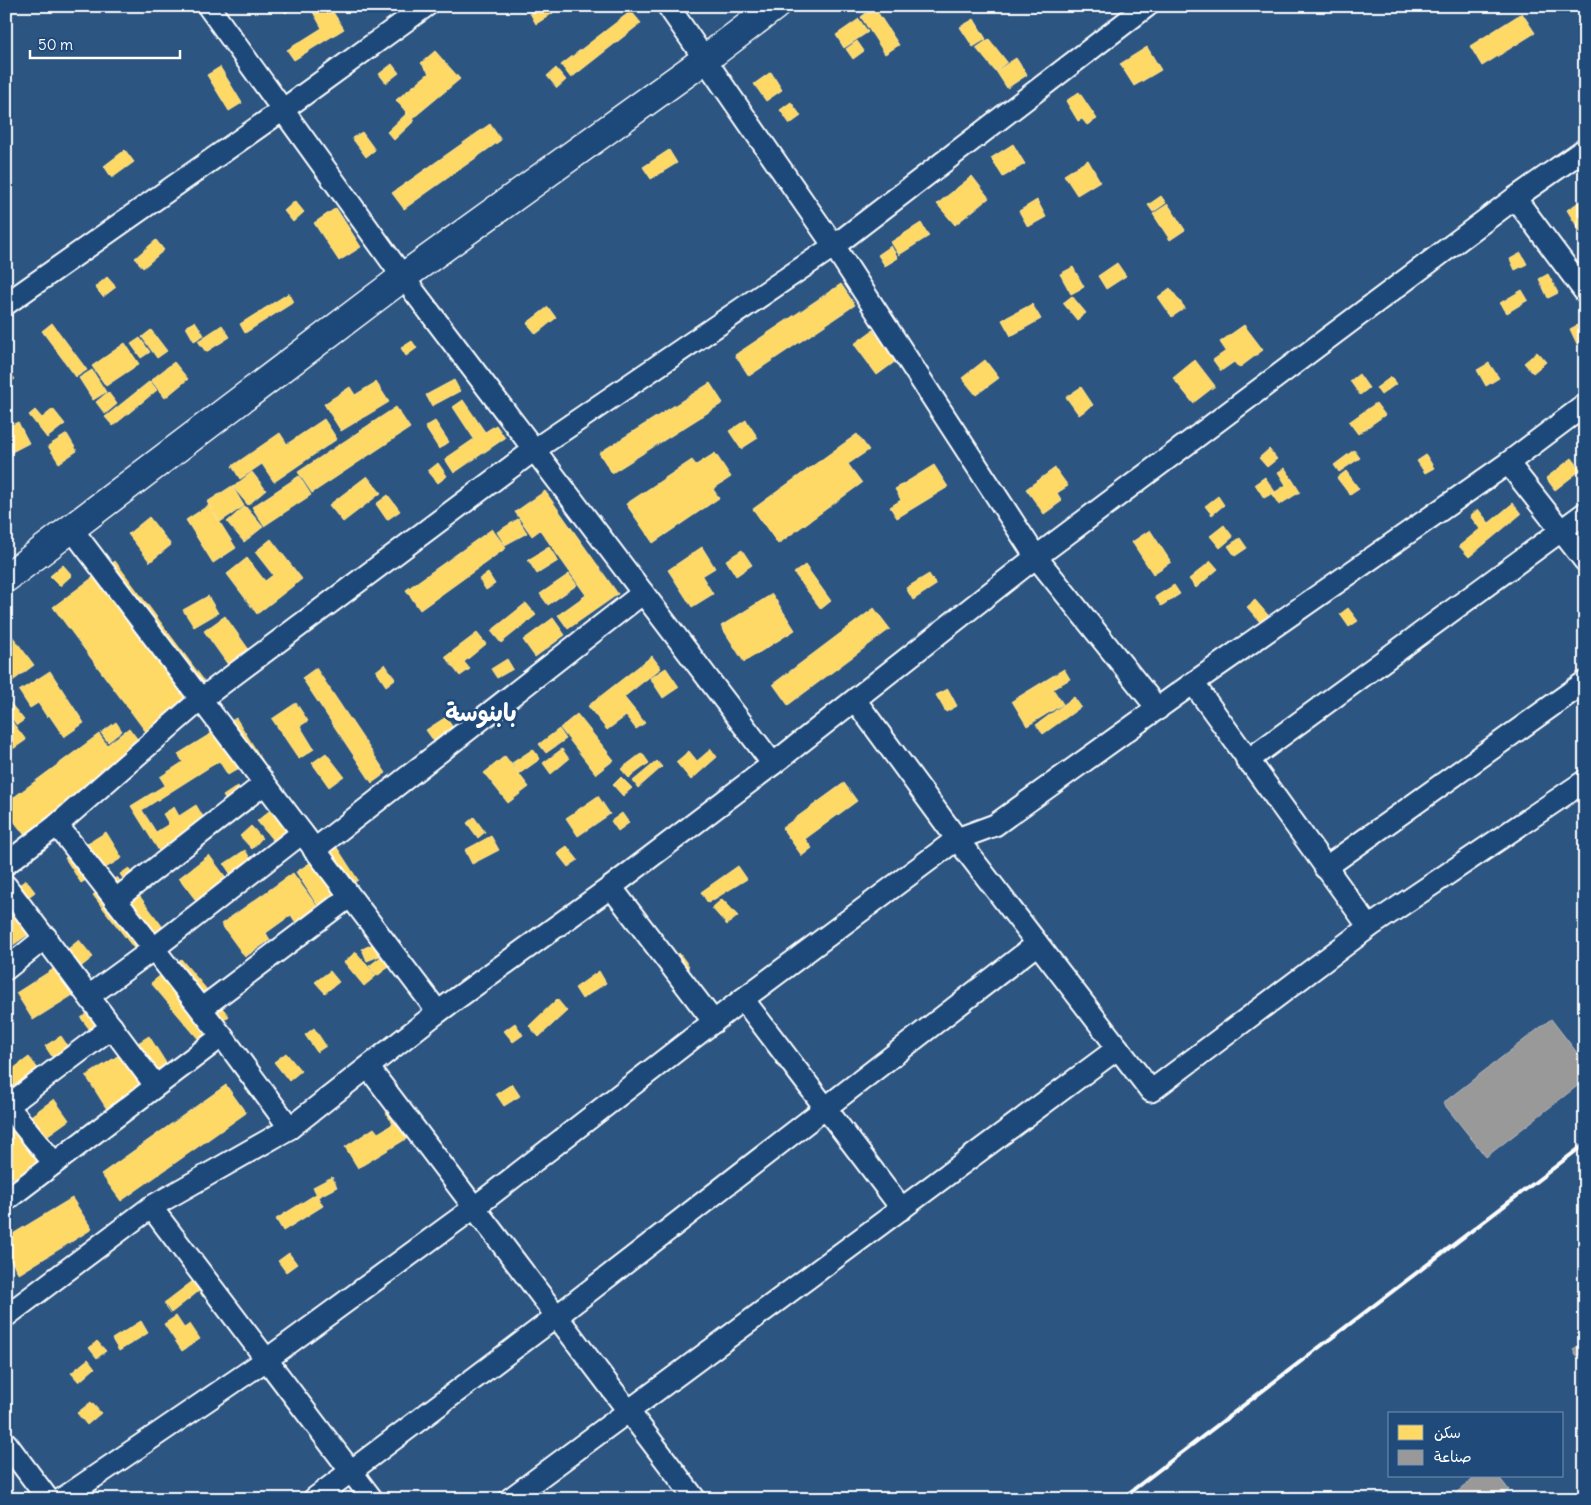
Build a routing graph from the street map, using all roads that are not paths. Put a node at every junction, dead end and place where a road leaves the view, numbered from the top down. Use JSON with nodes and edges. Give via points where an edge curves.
{"nodes":[{"id":1,"x":208,"y":6,"type":"edge"},
{"id":2,"x":426,"y":6,"type":"edge"},
{"id":3,"x":668,"y":6,"type":"edge"},
{"id":4,"x":775,"y":6,"type":"edge"},
{"id":5,"x":1147,"y":6,"type":"edge"},
{"id":6,"x":1134,"y":13,"type":"edge"},
{"id":7,"x":704,"y":60,"type":"junction"},
{"id":8,"x":284,"y":109,"type":"junction"},
{"id":9,"x":1585,"y":149,"type":"edge"},
{"id":10,"x":1515,"y":198,"type":"junction"},
{"id":11,"x":834,"y":246,"type":"junction"},
{"id":12,"x":403,"y":277,"type":"junction"},
{"id":13,"x":1585,"y":292,"type":"edge"},
{"id":14,"x":6,"y":304,"type":"edge"},
{"id":15,"x":1585,"y":405,"type":"edge"},
{"id":16,"x":534,"y":450,"type":"junction"},
{"id":17,"x":1508,"y":463,"type":"junction"},
{"id":18,"x":1585,"y":513,"type":"edge"},
{"id":19,"x":70,"y":528,"type":"junction"},
{"id":20,"x":1561,"y":531,"type":"junction"},
{"id":21,"x":1036,"y":557,"type":"junction"},
{"id":22,"x":1585,"y":561,"type":"edge"},
{"id":23,"x":6,"y":578,"type":"edge"},
{"id":24,"x":643,"y":593,"type":"junction"},
{"id":25,"x":1585,"y":682,"type":"edge"},
{"id":26,"x":1193,"y":683,"type":"junction"},
{"id":27,"x":200,"y":700,"type":"junction"},
{"id":28,"x":854,"y":700,"type":"junction"},
{"id":29,"x":1158,"y":709,"type":"junction"},
{"id":30,"x":1247,"y":761,"type":"junction"},
{"id":31,"x":773,"y":764,"type":"junction"},
{"id":32,"x":1585,"y":781,"type":"edge"},
{"id":33,"x":264,"y":784,"type":"junction"},
{"id":34,"x":57,"y":825,"type":"junction"},
{"id":35,"x":957,"y":840,"type":"junction"},
{"id":36,"x":308,"y":842,"type":"junction"},
{"id":37,"x":6,"y":864,"type":"edge"},
{"id":38,"x":1325,"y":868,"type":"junction"},
{"id":39,"x":6,"y":886,"type":"edge"},
{"id":40,"x":611,"y":887,"type":"junction"},
{"id":41,"x":349,"y":897,"type":"junction"},
{"id":42,"x":115,"y":900,"type":"junction"},
{"id":43,"x":1369,"y":928,"type":"junction"},
{"id":44,"x":46,"y":937,"type":"junction"},
{"id":45,"x":1037,"y":944,"type":"junction"},
{"id":46,"x":152,"y":950,"type":"junction"},
{"id":47,"x":6,"y":969,"type":"edge"},
{"id":48,"x":89,"y":996,"type":"junction"},
{"id":49,"x":743,"y":999,"type":"junction"},
{"id":50,"x":201,"y":1009,"type":"junction"},
{"id":51,"x":438,"y":1012,"type":"junction"},
{"id":52,"x":714,"y":1022,"type":"junction"},
{"id":53,"x":112,"y":1027,"type":"junction"},
{"id":54,"x":222,"y":1036,"type":"junction"},
{"id":55,"x":1118,"y":1048,"type":"junction"},
{"id":56,"x":368,"y":1067,"type":"junction"},
{"id":57,"x":155,"y":1085,"type":"junction"},
{"id":58,"x":7,"y":1106,"type":"edge"},
{"id":59,"x":826,"y":1109,"type":"junction"},
{"id":60,"x":290,"y":1128,"type":"junction"},
{"id":61,"x":54,"y":1163,"type":"junction"},
{"id":62,"x":6,"y":1200,"type":"edge"},
{"id":63,"x":151,"y":1207,"type":"junction"},
{"id":64,"x":475,"y":1207,"type":"junction"},
{"id":65,"x":902,"y":1209,"type":"junction"},
{"id":66,"x":6,"y":1316,"type":"edge"},
{"id":67,"x":557,"y":1316,"type":"junction"},
{"id":68,"x":266,"y":1360,"type":"junction"},
{"id":69,"x":628,"y":1412,"type":"junction"},
{"id":70,"x":6,"y":1443,"type":"edge"},
{"id":71,"x":351,"y":1472,"type":"junction"},
{"id":72,"x":48,"y":1499,"type":"edge"},
{"id":73,"x":62,"y":1499,"type":"edge"},
{"id":74,"x":314,"y":1499,"type":"edge"},
{"id":75,"x":372,"y":1499,"type":"edge"},
{"id":76,"x":510,"y":1499,"type":"edge"},
{"id":77,"x":695,"y":1499,"type":"edge"}],
"edges":[{"from":1,"to":8,"type":"street"},
{"from":2,"to":8,"type":"street"},
{"from":3,"to":7,"type":"street"},
{"from":4,"to":7,"type":"main road"},
{"from":5,"to":6,"type":"street"},
{"from":6,"to":11,"type":"street"},
{"from":7,"to":11,"type":"street"},
{"from":7,"to":12,"type":"main road"},
{"from":8,"to":12,"type":"street"},
{"from":8,"to":14,"type":"street"},
{"from":9,"to":10,"type":"street"},
{"from":10,"to":13,"type":"street"},
{"from":10,"to":21,"type":"street"},
{"from":11,"to":16,"type":"street"},
{"from":11,"to":21,"type":"street"},
{"from":12,"to":16,"type":"street"},
{"from":12,"to":19,"type":"main road"},
{"from":15,"to":17,"type":"street"},
{"from":16,"to":24,"type":"street"},
{"from":16,"to":27,"type":"street"},
{"from":17,"to":20,"type":"street"},
{"from":17,"to":26,"type":"street"},
{"from":18,"to":20,"type":"street"},
{"from":19,"to":23,"type":"main road"},
{"from":19,"to":27,"type":"street"},
{"from":20,"to":22,"type":"street"},
{"from":20,"to":30,"type":"street"},
{"from":21,"to":28,"type":"street"},
{"from":21,"to":29,"type":"street"},
{"from":24,"to":31,"type":"street"},
{"from":24,"to":36,"type":"street"},
{"from":25,"to":38,"type":"street"},
{"from":26,"to":29,"type":"street"},
{"from":26,"to":30,"type":"street"},
{"from":27,"to":33,"type":"street"},
{"from":27,"to":34,"type":"street"},
{"from":28,"to":31,"type":"street"},
{"from":28,"to":35,"type":"street"},
{"from":29,"to":35,"type":"street","via":[[995,825]]},
{"from":30,"to":38,"type":"street"},
{"from":31,"to":40,"type":"street"},
{"from":32,"to":43,"type":"street"},
{"from":33,"to":36,"type":"street"},
{"from":33,"to":42,"type":"street"},
{"from":34,"to":37,"type":"street"},
{"from":34,"to":42,"type":"street"},
{"from":35,"to":45,"type":"street"},
{"from":35,"to":49,"type":"street"},
{"from":36,"to":41,"type":"street"},
{"from":36,"to":46,"type":"street"},
{"from":38,"to":43,"type":"street"},
{"from":39,"to":44,"type":"street"},
{"from":40,"to":51,"type":"street"},
{"from":40,"to":52,"type":"street"},
{"from":41,"to":50,"type":"street"},
{"from":41,"to":51,"type":"street"},
{"from":42,"to":46,"type":"street"},
{"from":43,"to":55,"type":"street","via":[[1151,1091]]},
{"from":44,"to":47,"type":"street"},
{"from":44,"to":48,"type":"street"},
{"from":45,"to":55,"type":"street"},
{"from":45,"to":59,"type":"street"},
{"from":46,"to":48,"type":"street"},
{"from":46,"to":50,"type":"street"},
{"from":48,"to":53,"type":"street"},
{"from":49,"to":52,"type":"street"},
{"from":49,"to":59,"type":"street"},
{"from":50,"to":54,"type":"street"},
{"from":51,"to":56,"type":"street"},
{"from":52,"to":64,"type":"street"},
{"from":53,"to":57,"type":"street"},
{"from":53,"to":58,"type":"street"},
{"from":54,"to":57,"type":"street"},
{"from":54,"to":60,"type":"street"},
{"from":55,"to":65,"type":"street"},
{"from":56,"to":60,"type":"street"},
{"from":56,"to":64,"type":"street"},
{"from":57,"to":61,"type":"street"},
{"from":58,"to":61,"type":"street"},
{"from":59,"to":65,"type":"street"},
{"from":59,"to":67,"type":"street"},
{"from":60,"to":63,"type":"street"},
{"from":61,"to":62,"type":"street"},
{"from":63,"to":66,"type":"street"},
{"from":63,"to":68,"type":"street"},
{"from":64,"to":67,"type":"street"},
{"from":64,"to":68,"type":"street"},
{"from":65,"to":69,"type":"street"},
{"from":67,"to":69,"type":"street"},
{"from":67,"to":71,"type":"street"},
{"from":68,"to":71,"type":"street"},
{"from":68,"to":73,"type":"street"},
{"from":69,"to":76,"type":"street"},
{"from":69,"to":77,"type":"street"},
{"from":70,"to":72,"type":"street"},
{"from":71,"to":74,"type":"street"},
{"from":71,"to":75,"type":"street"}]}
